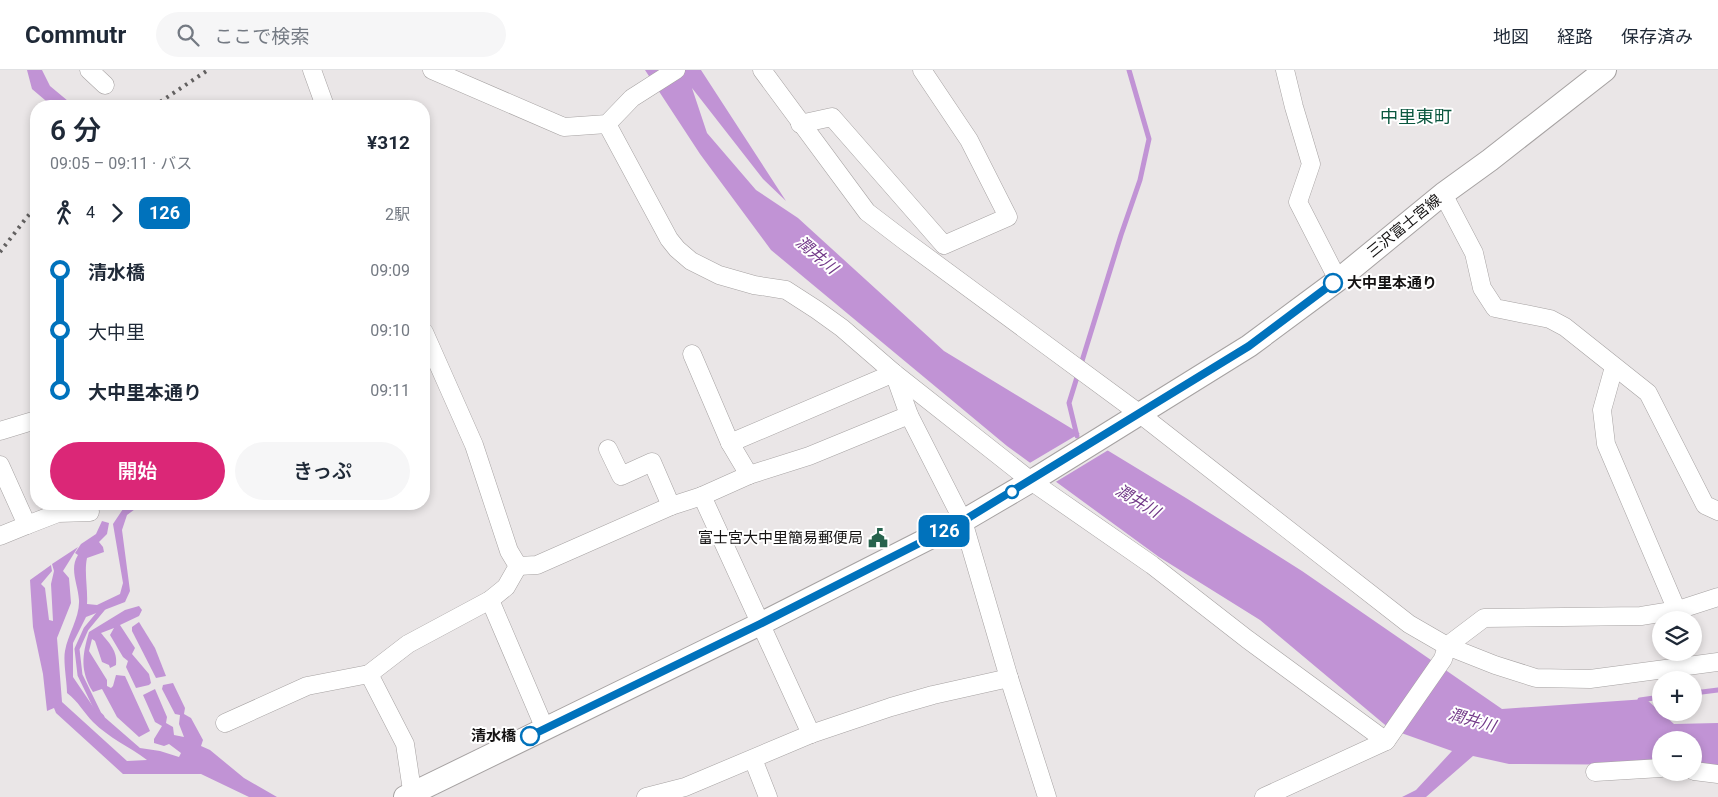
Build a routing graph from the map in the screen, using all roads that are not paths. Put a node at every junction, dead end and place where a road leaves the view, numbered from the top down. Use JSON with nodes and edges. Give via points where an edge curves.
{"nodes":[{"id":1,"x":88,"y":70,"type":"edge"},
{"id":2,"x":312,"y":70,"type":"edge"},
{"id":3,"x":432,"y":70,"type":"edge"},
{"id":4,"x":676,"y":70,"type":"edge"},
{"id":5,"x":762,"y":70,"type":"edge"},
{"id":6,"x":922,"y":70,"type":"edge"},
{"id":7,"x":1285,"y":70,"type":"edge"},
{"id":8,"x":1605,"y":70,"type":"edge"},
{"id":9,"x":105,"y":85,"type":"dead end"},
{"id":10,"x":323,"y":100,"type":"edge"},
{"id":11,"x":608,"y":124,"type":"junction"},
{"id":12,"x":800,"y":124,"type":"junction"},
{"id":13,"x":1443,"y":194,"type":"junction"},
{"id":14,"x":933,"y":233,"type":"junction"},
{"id":15,"x":934,"y":262,"type":"junction"},
{"id":16,"x":1338,"y":280,"type":"junction"},
{"id":17,"x":430,"y":346,"type":"edge"},
{"id":18,"x":692,"y":354,"type":"dead end"},
{"id":19,"x":1614,"y":367,"type":"junction"},
{"id":20,"x":894,"y":373,"type":"junction"},
{"id":21,"x":909,"y":416,"type":"junction"},
{"id":22,"x":1134,"y":418,"type":"junction"},
{"id":23,"x":30,"y":422,"type":"edge"},
{"id":24,"x":0,"y":431,"type":"edge"},
{"id":25,"x":730,"y":443,"type":"junction"},
{"id":26,"x":608,"y":449,"type":"dead end"},
{"id":27,"x":0,"y":465,"type":"edge"},
{"id":28,"x":748,"y":475,"type":"junction"},
{"id":29,"x":1034,"y":479,"type":"junction"},
{"id":30,"x":702,"y":496,"type":"junction"},
{"id":31,"x":671,"y":506,"type":"junction"},
{"id":32,"x":90,"y":512,"type":"dead end"},
{"id":33,"x":1718,"y":512,"type":"edge"},
{"id":34,"x":963,"y":521,"type":"junction"},
{"id":35,"x":27,"y":525,"type":"junction"},
{"id":36,"x":0,"y":536,"type":"edge"},
{"id":37,"x":518,"y":566,"type":"junction"},
{"id":38,"x":1718,"y":597,"type":"edge"},
{"id":39,"x":490,"y":600,"type":"junction"},
{"id":40,"x":1677,"y":611,"type":"edge"},
{"id":41,"x":1688,"y":611,"type":"edge"},
{"id":42,"x":1652,"y":616,"type":"edge"},
{"id":43,"x":760,"y":624,"type":"junction"},
{"id":44,"x":1445,"y":653,"type":"junction"},
{"id":45,"x":1702,"y":660,"type":"edge"},
{"id":46,"x":1683,"y":661,"type":"edge"},
{"id":47,"x":1718,"y":663,"type":"edge"},
{"id":48,"x":369,"y":674,"type":"junction"},
{"id":49,"x":1009,"y":678,"type":"junction"},
{"id":50,"x":225,"y":723,"type":"dead end"},
{"id":51,"x":545,"y":728,"type":"junction"},
{"id":52,"x":811,"y":734,"type":"junction"},
{"id":53,"x":1386,"y":741,"type":"junction"},
{"id":54,"x":753,"y":759,"type":"junction"},
{"id":55,"x":1652,"y":769,"type":"edge"},
{"id":56,"x":1595,"y":772,"type":"dead end"},
{"id":57,"x":1702,"y":772,"type":"edge"},
{"id":58,"x":1718,"y":774,"type":"edge"},
{"id":59,"x":410,"y":796,"type":"edge"},
{"id":60,"x":646,"y":797,"type":"edge"},
{"id":61,"x":768,"y":797,"type":"edge"},
{"id":62,"x":1047,"y":797,"type":"edge"},
{"id":63,"x":1264,"y":797,"type":"edge"}],
"edges":[{"from":1,"to":9,"type":"street"},
{"from":2,"to":10,"type":"street"},
{"from":3,"to":11,"type":"street","via":[[564,127]]},
{"from":4,"to":11,"type":"street","via":[[632,98]]},
{"from":5,"to":12,"type":"street"},
{"from":6,"to":14,"type":"street","via":[[970,140],[1008,217],[944,245]]},
{"from":7,"to":16,"type":"street","via":[[1311,164],[1298,202]]},
{"from":8,"to":13,"type":"main road","name":"三沢富士宮線"},
{"from":11,"to":20,"type":"street","via":[[669,239],[691,261],[719,275],[786,290],[842,328]]},
{"from":12,"to":14,"type":"street","via":[[832,117]]},
{"from":12,"to":15,"type":"street","via":[[867,212]]},
{"from":13,"to":16,"type":"main road","name":"三沢富士宮線"},
{"from":13,"to":19,"type":"street","via":[[1474,253],[1482,288],[1495,308],[1550,319],[1565,327]]},
{"from":14,"to":15,"type":"street"},
{"from":15,"to":22,"type":"street","via":[[1089,377]]},
{"from":16,"to":22,"type":"main road","name":"三沢富士宮線","via":[[1249,346]]},
{"from":17,"to":37,"type":"street","via":[[474,445],[509,550]]},
{"from":18,"to":25,"type":"street"},
{"from":19,"to":33,"type":"street","via":[[1648,393],[1705,505]]},
{"from":19,"to":40,"type":"street","via":[[1602,410],[1606,444]]},
{"from":20,"to":21,"type":"street"},
{"from":20,"to":25,"type":"street"},
{"from":20,"to":29,"type":"street"},
{"from":21,"to":28,"type":"street","via":[[809,456]]},
{"from":21,"to":34,"type":"street"},
{"from":22,"to":29,"type":"main road","name":"三沢富士宮線"},
{"from":22,"to":44,"type":"street"},
{"from":23,"to":24,"type":"street"},
{"from":25,"to":28,"type":"street"},
{"from":26,"to":31,"type":"street","via":[[621,476],[652,462]]},
{"from":27,"to":35,"type":"street"},
{"from":28,"to":30,"type":"street"},
{"from":29,"to":34,"type":"main road","name":"三沢富士宮線"},
{"from":29,"to":53,"type":"street"},
{"from":30,"to":31,"type":"street"},
{"from":30,"to":43,"type":"street"},
{"from":31,"to":37,"type":"street","via":[[537,565]]},
{"from":32,"to":35,"type":"street","via":[[58,513]]},
{"from":34,"to":43,"type":"main road","name":"三沢富士宮線"},
{"from":34,"to":49,"type":"street"},
{"from":35,"to":36,"type":"street"},
{"from":37,"to":39,"type":"street","via":[[506,587]]},
{"from":38,"to":41,"type":"street"},
{"from":39,"to":48,"type":"street","via":[[408,644]]},
{"from":39,"to":51,"type":"street"},
{"from":42,"to":44,"type":"street","via":[[1484,618]]},
{"from":43,"to":51,"type":"main road","name":"三沢富士宮線"},
{"from":43,"to":52,"type":"street"},
{"from":44,"to":46,"type":"street","via":[[1536,678],[1590,679]]},
{"from":44,"to":53,"type":"street"},
{"from":45,"to":47,"type":"street"},
{"from":48,"to":50,"type":"street","via":[[307,686]]},
{"from":48,"to":59,"type":"street","via":[[405,744]]},
{"from":49,"to":52,"type":"street","via":[[933,695]]},
{"from":49,"to":62,"type":"street"},
{"from":51,"to":59,"type":"main road","name":"三沢富士宮線"},
{"from":52,"to":54,"type":"street"},
{"from":53,"to":63,"type":"street"},
{"from":54,"to":60,"type":"street","via":[[685,787]]},
{"from":54,"to":61,"type":"street"},
{"from":55,"to":56,"type":"street"},
{"from":57,"to":58,"type":"street"}]}
